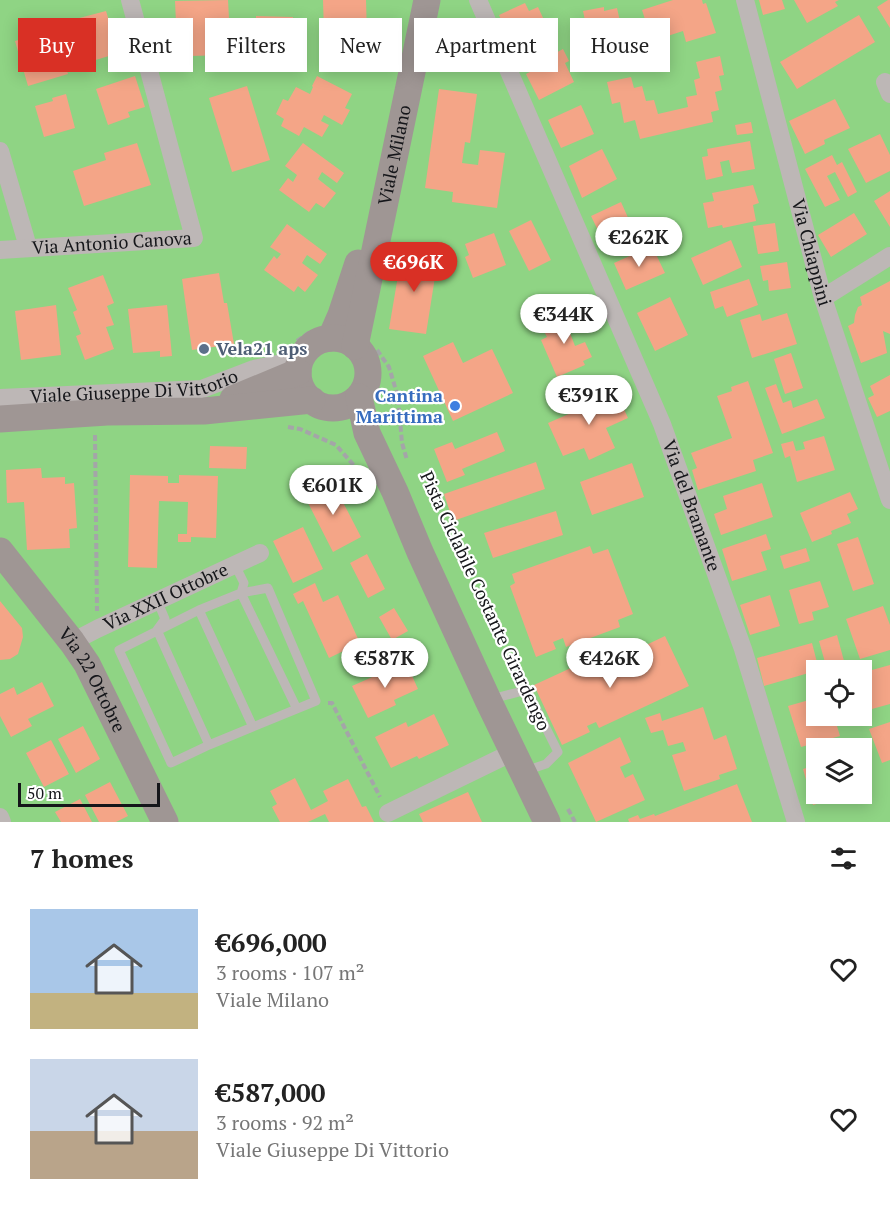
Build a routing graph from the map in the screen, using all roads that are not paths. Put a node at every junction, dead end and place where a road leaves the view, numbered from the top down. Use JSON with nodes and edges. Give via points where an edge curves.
{"nodes":[{"id":1,"x":130,"y":0,"type":"edge"},
{"id":2,"x":409,"y":0,"type":"edge"},
{"id":3,"x":427,"y":0,"type":"edge"},
{"id":4,"x":478,"y":0,"type":"edge"},
{"id":5,"x":745,"y":0,"type":"edge"},
{"id":6,"x":0,"y":151,"type":"edge"},
{"id":7,"x":28,"y":247,"type":"junction"},
{"id":8,"x":0,"y":250,"type":"edge"},
{"id":9,"x":890,"y":256,"type":"edge"},
{"id":10,"x":822,"y":298,"type":"junction"},
{"id":11,"x":353,"y":344,"type":"junction"},
{"id":12,"x":300,"y":366,"type":"junction"},
{"id":13,"x":359,"y":397,"type":"junction"},
{"id":14,"x":0,"y":398,"type":"edge"},
{"id":15,"x":312,"y":400,"type":"junction"},
{"id":16,"x":102,"y":411,"type":"junction"},
{"id":17,"x":204,"y":411,"type":"junction"},
{"id":18,"x":0,"y":419,"type":"edge"},
{"id":19,"x":890,"y":500,"type":"edge"},
{"id":20,"x":0,"y":551,"type":"edge"},
{"id":21,"x":260,"y":553,"type":"dead end"},
{"id":22,"x":235,"y":565,"type":"junction"},
{"id":23,"x":241,"y":593,"type":"junction"},
{"id":24,"x":158,"y":600,"type":"junction"},
{"id":25,"x":199,"y":610,"type":"junction"},
{"id":26,"x":158,"y":630,"type":"junction"},
{"id":27,"x":72,"y":642,"type":"junction"},
{"id":28,"x":488,"y":700,"type":"junction"},
{"id":29,"x":297,"y":709,"type":"junction"},
{"id":30,"x":253,"y":728,"type":"junction"},
{"id":31,"x":209,"y":745,"type":"junction"},
{"id":32,"x":518,"y":762,"type":"junction"},
{"id":33,"x":388,"y":813,"type":"road end"},
{"id":34,"x":0,"y":817,"type":"edge"},
{"id":35,"x":2,"y":822,"type":"edge"},
{"id":36,"x":165,"y":822,"type":"edge"},
{"id":37,"x":547,"y":822,"type":"edge"},
{"id":38,"x":796,"y":822,"type":"edge"}],
"edges":[{"from":1,"to":7,"type":"street","name":"Via Antonio Canova","via":[[194,238]]},
{"from":2,"to":11,"type":"street","name":"Viale Milano","via":[[363,246],[341,315]]},
{"from":3,"to":11,"type":"street","name":"Viale Milano"},
{"from":4,"to":38,"type":"street","name":"Via del Bramante","via":[[662,424],[743,649]]},
{"from":5,"to":10,"type":"street","name":"Via Chiappini"},
{"from":6,"to":7,"type":"street"},
{"from":7,"to":8,"type":"street","name":"Via Antonio Canova"},
{"from":9,"to":10,"type":"street"},
{"from":10,"to":19,"type":"street","name":"Via Chiappini"},
{"from":11,"to":12,"type":"street","via":[[321,340],[306,351]]},
{"from":11,"to":13,"type":"street","via":[[368,365],[365,387]]},
{"from":12,"to":15,"type":"street","via":[[300,383]]},
{"from":12,"to":16,"type":"street","name":"Viale Giuseppe Di Vittorio","via":[[254,369],[202,389]]},
{"from":12,"to":17,"type":"street","name":"Viale Giuseppe Di Vittorio"},
{"from":13,"to":15,"type":"street","via":[[331,408]]},
{"from":13,"to":28,"type":"street","via":[[366,433]]},
{"from":14,"to":16,"type":"street","name":"Viale Giuseppe Di Vittorio"},
{"from":15,"to":17,"type":"street","name":"Viale Giuseppe Di Vittorio"},
{"from":16,"to":17,"type":"street","name":"Viale Giuseppe Di Vittorio"},
{"from":16,"to":18,"type":"street","name":"Viale Giuseppe Di Vittorio"},
{"from":20,"to":27,"type":"street","name":"Via 22 Ottobre"},
{"from":21,"to":22,"type":"street","name":"Via XXII Ottobre"},
{"from":22,"to":23,"type":"lane","via":[[244,583]]},
{"from":22,"to":24,"type":"street","name":"Via XXII Ottobre"},
{"from":23,"to":25,"type":"lane"},
{"from":23,"to":29,"type":"lane"},
{"from":23,"to":29,"type":"lane","via":[[268,588],[316,701]]},
{"from":24,"to":26,"type":"lane","via":[[165,619]]},
{"from":24,"to":27,"type":"street","name":"Via XXII Ottobre"},
{"from":25,"to":26,"type":"lane"},
{"from":25,"to":30,"type":"lane"},
{"from":26,"to":31,"type":"lane"},
{"from":26,"to":31,"type":"lane","via":[[119,650],[171,763]]},
{"from":27,"to":36,"type":"street","name":"Via 22 Ottobre","via":[[87,664]]},
{"from":28,"to":32,"type":"street"},
{"from":28,"to":32,"type":"lane","via":[[527,690],[558,752],[546,764]]},
{"from":29,"to":30,"type":"lane"},
{"from":30,"to":31,"type":"lane"},
{"from":32,"to":33,"type":"street"},
{"from":32,"to":37,"type":"street"},
{"from":34,"to":35,"type":"street"}]}
